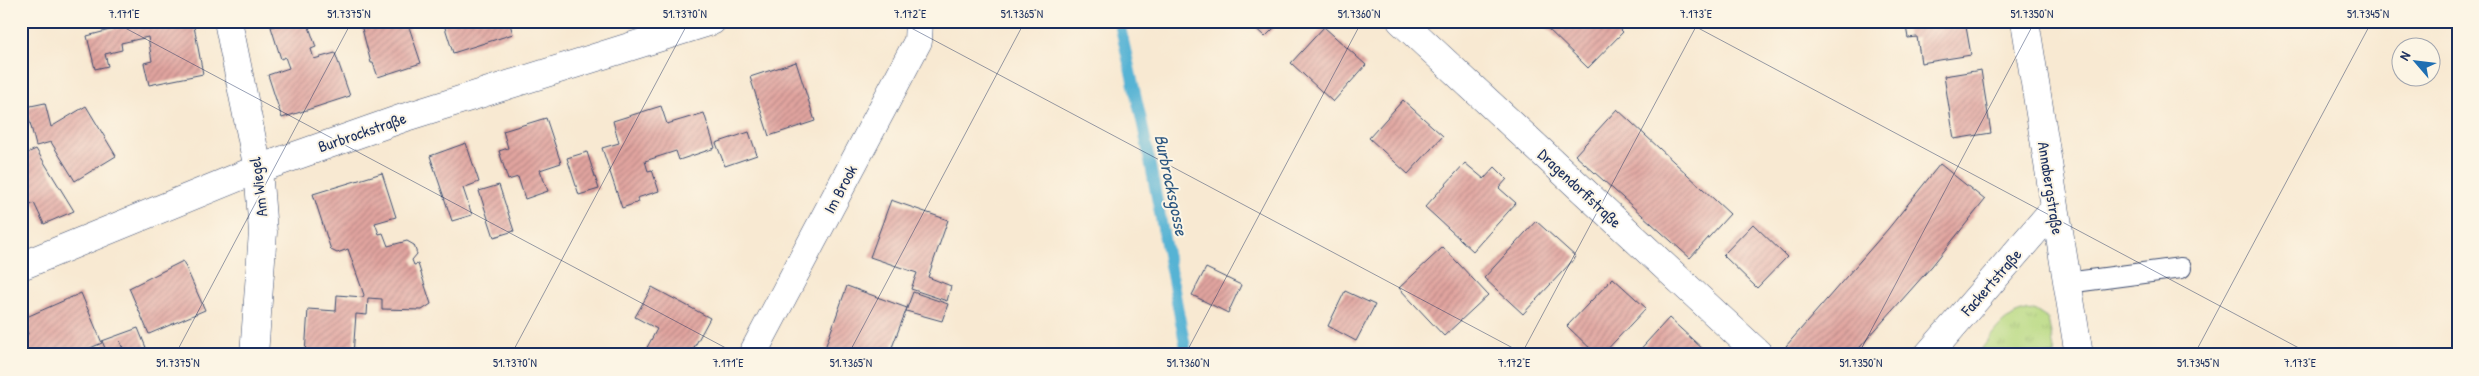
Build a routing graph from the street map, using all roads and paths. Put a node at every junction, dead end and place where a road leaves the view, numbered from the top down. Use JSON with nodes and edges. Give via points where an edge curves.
{"nodes":[{"id":1,"x":228,"y":21,"type":"edge"},
{"id":2,"x":712,"y":21,"type":"edge"},
{"id":3,"x":919,"y":21,"type":"edge"},
{"id":4,"x":1401,"y":21,"type":"edge"},
{"id":5,"x":2025,"y":21,"type":"edge"},
{"id":6,"x":258,"y":169,"type":"junction"},
{"id":7,"x":2054,"y":210,"type":"junction"},
{"id":8,"x":21,"y":266,"type":"edge"},
{"id":9,"x":2181,"y":268,"type":"dead end"},
{"id":10,"x":2067,"y":283,"type":"junction"},
{"id":11,"x":254,"y":355,"type":"edge"},
{"id":12,"x":752,"y":355,"type":"edge"},
{"id":13,"x":1760,"y":355,"type":"edge"},
{"id":14,"x":1928,"y":355,"type":"edge"},
{"id":15,"x":2079,"y":355,"type":"edge"}],
"edges":[{"from":1,"to":6,"type":"street","name":"Am Wiegel"},
{"from":2,"to":6,"type":"street","name":"Burbrockstraße","via":[[406,117]]},
{"from":3,"to":12,"type":"street","name":"Im Brook","via":[[918,42]]},
{"from":4,"to":13,"type":"street","name":"Dragendorffstraße"},
{"from":5,"to":7,"type":"street","name":"Annabergstraße"},
{"from":6,"to":8,"type":"street","name":"Burbrockstraße"},
{"from":6,"to":11,"type":"street","name":"Am Wiegel","via":[[264,232]]},
{"from":7,"to":10,"type":"street","name":"Annabergstraße"},
{"from":7,"to":14,"type":"street","name":"Fackertstraße"},
{"from":9,"to":10,"type":"lane"},
{"from":10,"to":15,"type":"street","name":"Annabergstraße"}]}
